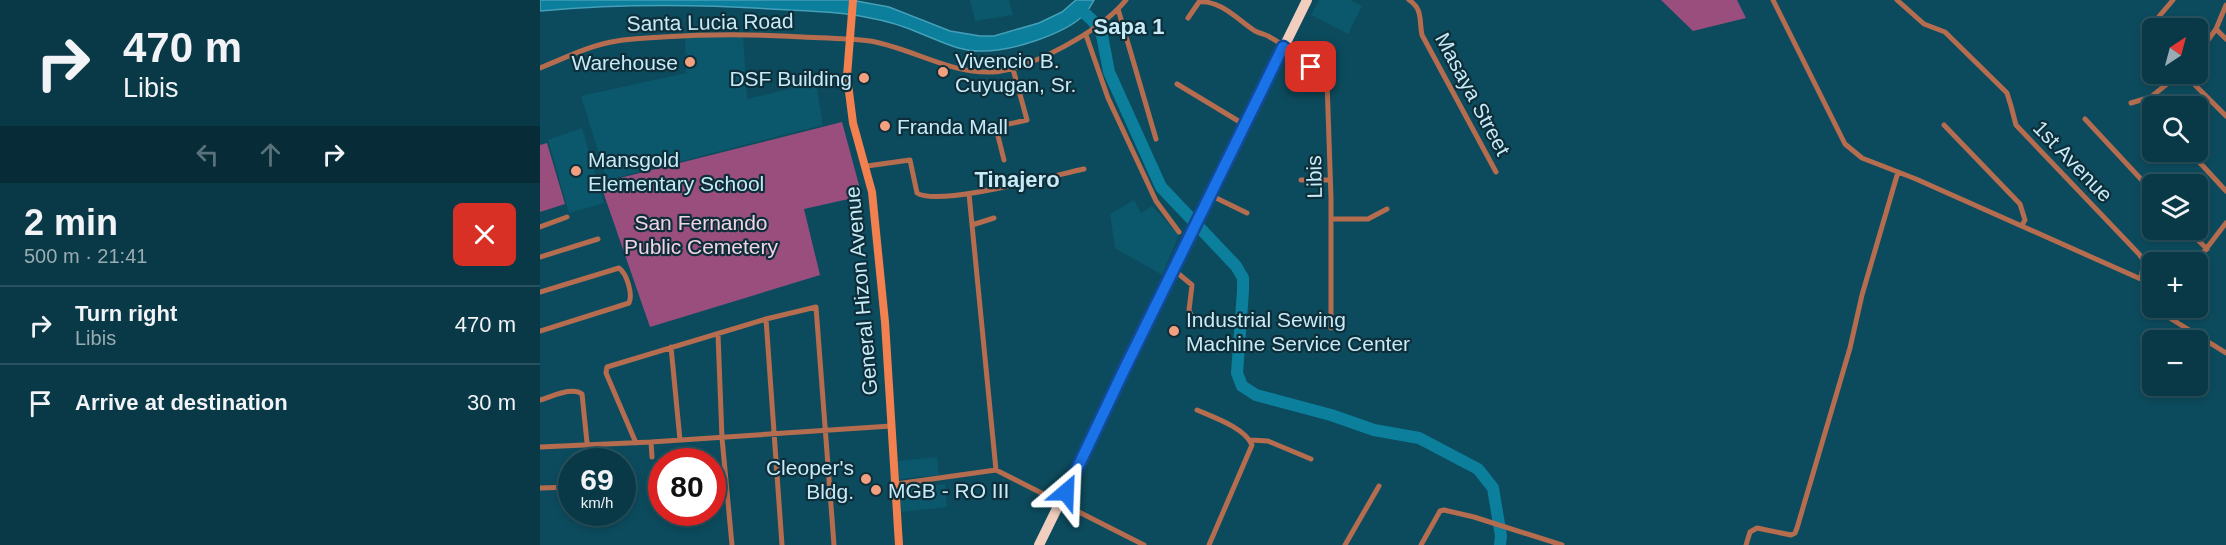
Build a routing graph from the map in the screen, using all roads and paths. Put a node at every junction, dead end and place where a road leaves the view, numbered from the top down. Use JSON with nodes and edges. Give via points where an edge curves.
{"nodes":[{"id":1,"x":853,"y":0,"type":"edge"},
{"id":2,"x":1126,"y":0,"type":"edge"},
{"id":3,"x":1307,"y":0,"type":"edge"},
{"id":4,"x":1409,"y":0,"type":"edge"},
{"id":5,"x":1773,"y":0,"type":"edge"},
{"id":6,"x":1897,"y":0,"type":"edge"},
{"id":7,"x":2173,"y":0,"type":"edge"},
{"id":8,"x":2226,"y":4,"type":"edge"},
{"id":9,"x":1118,"y":9,"type":"junction"},
{"id":10,"x":1188,"y":18,"type":"dead end"},
{"id":11,"x":2158,"y":18,"type":"edge"},
{"id":12,"x":2216,"y":29,"type":"junction"},
{"id":13,"x":1087,"y":34,"type":"junction"},
{"id":14,"x":849,"y":39,"type":"junction"},
{"id":15,"x":2226,"y":39,"type":"edge"},
{"id":16,"x":2208,"y":40,"type":"edge"},
{"id":17,"x":1283,"y":47,"type":"junction"},
{"id":18,"x":540,"y":68,"type":"edge"},
{"id":19,"x":1013,"y":69,"type":"junction"},
{"id":20,"x":1177,"y":84,"type":"dead end"},
{"id":21,"x":2168,"y":84,"type":"edge"},
{"id":22,"x":2194,"y":84,"type":"edge"},
{"id":23,"x":2152,"y":96,"type":"edge"},
{"id":24,"x":2142,"y":101,"type":"edge"},
{"id":25,"x":2131,"y":103,"type":"dead end"},
{"id":26,"x":2226,"y":116,"type":"edge"},
{"id":27,"x":2085,"y":119,"type":"dead end"},
{"id":28,"x":1245,"y":124,"type":"junction"},
{"id":29,"x":1944,"y":125,"type":"dead end"},
{"id":30,"x":996,"y":128,"type":"junction"},
{"id":31,"x":972,"y":132,"type":"dead end"},
{"id":32,"x":1156,"y":139,"type":"dead end"},
{"id":33,"x":1004,"y":160,"type":"dead end"},
{"id":34,"x":2199,"y":162,"type":"edge"},
{"id":35,"x":867,"y":166,"type":"junction"},
{"id":36,"x":1084,"y":169,"type":"dead end"},
{"id":37,"x":1496,"y":172,"type":"dead end"},
{"id":38,"x":1898,"y":172,"type":"junction"},
{"id":39,"x":1301,"y":180,"type":"dead end"},
{"id":40,"x":1330,"y":180,"type":"junction"},
{"id":41,"x":2142,"y":181,"type":"edge"},
{"id":42,"x":2226,"y":191,"type":"edge"},
{"id":43,"x":969,"y":194,"type":"junction"},
{"id":44,"x":1210,"y":195,"type":"junction"},
{"id":45,"x":1387,"y":209,"type":"dead end"},
{"id":46,"x":1247,"y":213,"type":"dead end"},
{"id":47,"x":567,"y":217,"type":"dead end"},
{"id":48,"x":994,"y":218,"type":"dead end"},
{"id":49,"x":1331,"y":219,"type":"junction"},
{"id":50,"x":2226,"y":223,"type":"edge"},
{"id":51,"x":972,"y":225,"type":"junction"},
{"id":52,"x":2022,"y":225,"type":"junction"},
{"id":53,"x":540,"y":227,"type":"edge"},
{"id":54,"x":1179,"y":232,"type":"dead end"},
{"id":55,"x":598,"y":239,"type":"dead end"},
{"id":56,"x":2198,"y":240,"type":"edge"},
{"id":57,"x":2207,"y":249,"type":"junction"},
{"id":58,"x":2204,"y":252,"type":"edge"},
{"id":59,"x":540,"y":257,"type":"edge"},
{"id":60,"x":1174,"y":270,"type":"junction"},
{"id":61,"x":2141,"y":278,"type":"joint"},
{"id":62,"x":540,"y":292,"type":"edge"},
{"id":63,"x":2169,"y":318,"type":"edge"},
{"id":64,"x":766,"y":319,"type":"junction"},
{"id":65,"x":1194,"y":322,"type":"dead end"},
{"id":66,"x":1331,"y":328,"type":"dead end"},
{"id":67,"x":540,"y":331,"type":"edge"},
{"id":68,"x":717,"y":334,"type":"junction"},
{"id":69,"x":671,"y":348,"type":"junction"},
{"id":70,"x":2226,"y":353,"type":"edge"},
{"id":71,"x":540,"y":399,"type":"edge"},
{"id":72,"x":1197,"y":410,"type":"dead end"},
{"id":73,"x":891,"y":426,"type":"junction"},
{"id":74,"x":826,"y":431,"type":"junction"},
{"id":75,"x":775,"y":435,"type":"junction"},
{"id":76,"x":722,"y":438,"type":"junction"},
{"id":77,"x":680,"y":440,"type":"junction"},
{"id":78,"x":1250,"y":440,"type":"junction"},
{"id":79,"x":636,"y":442,"type":"junction"},
{"id":80,"x":651,"y":442,"type":"junction"},
{"id":81,"x":588,"y":445,"type":"junction"},
{"id":82,"x":540,"y":447,"type":"edge"},
{"id":83,"x":588,"y":448,"type":"edge"},
{"id":84,"x":651,"y":448,"type":"edge"},
{"id":85,"x":1311,"y":459,"type":"dead end"},
{"id":86,"x":996,"y":470,"type":"junction"},
{"id":87,"x":896,"y":484,"type":"junction"},
{"id":88,"x":1379,"y":486,"type":"dead end"},
{"id":89,"x":558,"y":487,"type":"edge"},
{"id":90,"x":540,"y":488,"type":"edge"},
{"id":91,"x":1060,"y":504,"type":"junction"},
{"id":92,"x":732,"y":545,"type":"edge"},
{"id":93,"x":782,"y":545,"type":"edge"},
{"id":94,"x":834,"y":545,"type":"edge"},
{"id":95,"x":899,"y":545,"type":"edge"},
{"id":96,"x":1039,"y":545,"type":"edge"},
{"id":97,"x":1144,"y":545,"type":"edge"},
{"id":98,"x":1209,"y":545,"type":"edge"},
{"id":99,"x":1346,"y":545,"type":"edge"},
{"id":100,"x":1421,"y":545,"type":"edge"},
{"id":101,"x":1563,"y":545,"type":"edge"},
{"id":102,"x":1746,"y":545,"type":"edge"}],
"edges":[{"from":1,"to":14,"type":"main road","name":"General Hizon Avenue"},
{"from":2,"to":9,"type":"street","name":"Santa Lucia Road"},
{"from":3,"to":17,"type":"highway"},
{"from":4,"to":37,"type":"street","name":"Masaya Street","via":[[1420,10],[1422,35]]},
{"from":5,"to":38,"type":"street","via":[[1845,144],[1862,158]]},
{"from":6,"to":61,"type":"street","name":"1st Avenue","via":[[1924,24],[1946,32],[2007,93],[2016,125],[2139,254],[2144,261]]},
{"from":7,"to":11,"type":"street"},
{"from":8,"to":12,"type":"street"},
{"from":9,"to":13,"type":"street","name":"Santa Lucia Road"},
{"from":9,"to":32,"type":"street"},
{"from":10,"to":17,"type":"street","via":[[1199,2],[1216,4]]},
{"from":12,"to":15,"type":"street"},
{"from":12,"to":16,"type":"street"},
{"from":13,"to":19,"type":"street","name":"Santa Lucia Road"},
{"from":13,"to":54,"type":"street","via":[[1108,98],[1156,201]]},
{"from":14,"to":18,"type":"street","name":"Santa Lucia Road","via":[[752,34],[628,39],[597,45]]},
{"from":14,"to":19,"type":"street","name":"Santa Lucia Road","via":[[891,46],[960,69]]},
{"from":14,"to":35,"type":"main road","name":"General Hizon Avenue","via":[[847,76],[853,123]]},
{"from":17,"to":28,"type":"highway"},
{"from":17,"to":40,"type":"street","name":"Libis","via":[[1327,81]]},
{"from":19,"to":30,"type":"street","via":[[1027,120]]},
{"from":20,"to":28,"type":"street"},
{"from":21,"to":23,"type":"street"},
{"from":22,"to":26,"type":"street"},
{"from":24,"to":25,"type":"street"},
{"from":27,"to":41,"type":"street"},
{"from":28,"to":44,"type":"highway"},
{"from":29,"to":52,"type":"street","via":[[2020,204],[2025,214]]},
{"from":30,"to":31,"type":"street"},
{"from":30,"to":33,"type":"street"},
{"from":34,"to":42,"type":"street"},
{"from":35,"to":43,"type":"street","via":[[910,160],[920,195]]},
{"from":35,"to":73,"type":"main road","name":"General Hizon Avenue","via":[[874,204]]},
{"from":36,"to":43,"type":"street"},
{"from":38,"to":52,"type":"street"},
{"from":38,"to":102,"type":"street","via":[[1797,528],[1791,535],[1757,528],[1750,532]]},
{"from":39,"to":40,"type":"street"},
{"from":40,"to":49,"type":"street","name":"Libis"},
{"from":43,"to":51,"type":"street"},
{"from":44,"to":46,"type":"street"},
{"from":44,"to":60,"type":"highway"},
{"from":45,"to":49,"type":"street","via":[[1368,219]]},
{"from":47,"to":53,"type":"street"},
{"from":48,"to":51,"type":"street"},
{"from":49,"to":66,"type":"street","name":"Libis"},
{"from":50,"to":57,"type":"street"},
{"from":51,"to":86,"type":"street"},
{"from":52,"to":61,"type":"street"},
{"from":55,"to":59,"type":"street"},
{"from":56,"to":57,"type":"street"},
{"from":57,"to":58,"type":"street"},
{"from":60,"to":65,"type":"street","via":[[1192,285],[1189,310]]},
{"from":60,"to":91,"type":"highway"},
{"from":62,"to":67,"type":"street","via":[[619,268],[632,297],[629,303]]},
{"from":63,"to":70,"type":"street"},
{"from":64,"to":68,"type":"street"},
{"from":64,"to":74,"type":"street","via":[[813,306],[817,309]]},
{"from":64,"to":75,"type":"street"},
{"from":68,"to":69,"type":"street"},
{"from":68,"to":76,"type":"street"},
{"from":69,"to":77,"type":"street"},
{"from":69,"to":79,"type":"street","via":[[605,369]]},
{"from":71,"to":81,"type":"street","via":[[579,391]]},
{"from":72,"to":78,"type":"street"},
{"from":73,"to":74,"type":"street"},
{"from":73,"to":87,"type":"main road","name":"General Hizon Avenue"},
{"from":74,"to":75,"type":"street"},
{"from":74,"to":94,"type":"street"},
{"from":75,"to":76,"type":"street"},
{"from":75,"to":93,"type":"street"},
{"from":76,"to":77,"type":"street"},
{"from":76,"to":92,"type":"street"},
{"from":77,"to":80,"type":"street"},
{"from":78,"to":85,"type":"street","via":[[1268,441]]},
{"from":78,"to":98,"type":"street","via":[[1251,450]]},
{"from":79,"to":80,"type":"street"},
{"from":79,"to":81,"type":"street"},
{"from":80,"to":84,"type":"street"},
{"from":81,"to":82,"type":"street"},
{"from":81,"to":83,"type":"street"},
{"from":86,"to":87,"type":"street"},
{"from":86,"to":91,"type":"street"},
{"from":87,"to":95,"type":"main road","name":"General Hizon Avenue"},
{"from":88,"to":99,"type":"street"},
{"from":89,"to":90,"type":"street"},
{"from":91,"to":96,"type":"highway"},
{"from":91,"to":97,"type":"street"},
{"from":100,"to":101,"type":"street","via":[[1444,510]]}]}
